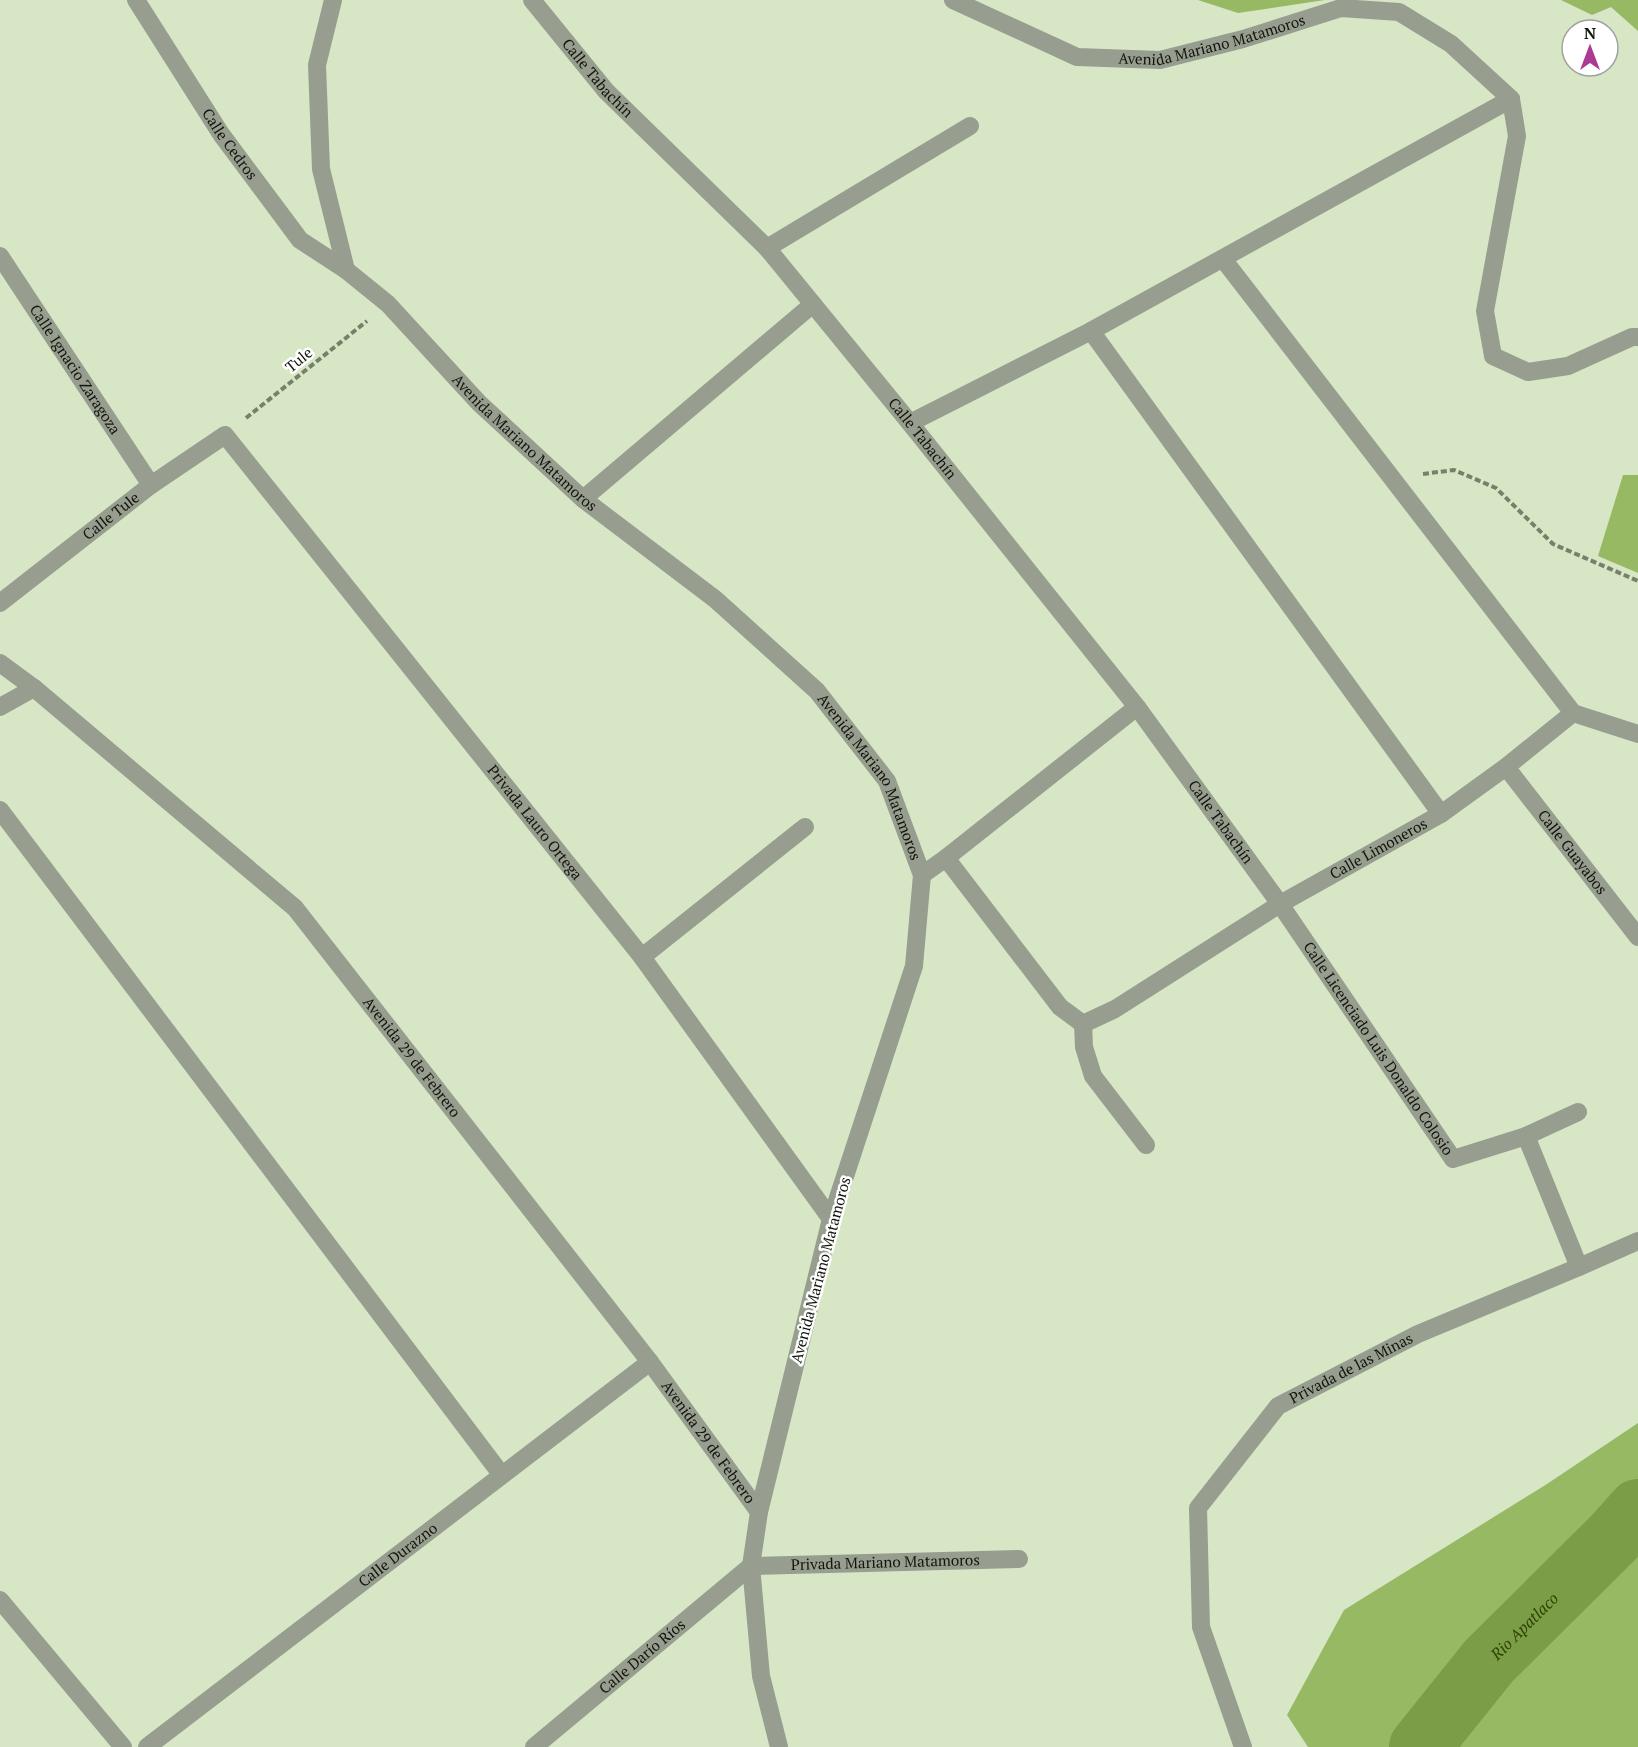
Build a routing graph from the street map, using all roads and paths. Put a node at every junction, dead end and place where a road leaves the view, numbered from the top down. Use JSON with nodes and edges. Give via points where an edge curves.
{"nodes":[{"id":1,"x":136,"y":0,"type":"edge"},
{"id":2,"x":333,"y":0,"type":"edge"},
{"id":3,"x":532,"y":0,"type":"edge"},
{"id":4,"x":953,"y":0,"type":"edge"},
{"id":5,"x":1511,"y":99,"type":"junction"},
{"id":6,"x":970,"y":126,"type":"dead end"},
{"id":7,"x":766,"y":248,"type":"junction"},
{"id":8,"x":0,"y":256,"type":"edge"},
{"id":9,"x":1223,"y":259,"type":"junction"},
{"id":10,"x":346,"y":270,"type":"junction"},
{"id":11,"x":388,"y":304,"type":"junction"},
{"id":12,"x":813,"y":304,"type":"junction"},
{"id":13,"x":1091,"y":331,"type":"junction"},
{"id":14,"x":1638,"y":337,"type":"edge"},
{"id":15,"x":910,"y":423,"type":"junction"},
{"id":16,"x":225,"y":435,"type":"junction"},
{"id":17,"x":1393,"y":478,"type":"junction"},
{"id":18,"x":151,"y":485,"type":"junction"},
{"id":19,"x":583,"y":499,"type":"junction"},
{"id":20,"x":1638,"y":581,"type":"edge"},
{"id":21,"x":0,"y":603,"type":"edge"},
{"id":22,"x":0,"y":663,"type":"edge"},
{"id":23,"x":34,"y":688,"type":"junction"},
{"id":24,"x":0,"y":707,"type":"edge"},
{"id":25,"x":1137,"y":707,"type":"junction"},
{"id":26,"x":1573,"y":713,"type":"junction"},
{"id":27,"x":1638,"y":734,"type":"edge"},
{"id":28,"x":1506,"y":767,"type":"junction"},
{"id":29,"x":0,"y":810,"type":"edge"},
{"id":30,"x":1441,"y":814,"type":"junction"},
{"id":31,"x":805,"y":827,"type":"dead end"},
{"id":32,"x":946,"y":858,"type":"junction"},
{"id":33,"x":922,"y":874,"type":"junction"},
{"id":34,"x":1280,"y":904,"type":"junction"},
{"id":35,"x":1638,"y":937,"type":"edge"},
{"id":36,"x":642,"y":957,"type":"junction"},
{"id":37,"x":1083,"y":1024,"type":"junction"},
{"id":38,"x":1578,"y":1112,"type":"dead end"},
{"id":39,"x":1526,"y":1136,"type":"junction"},
{"id":40,"x":1146,"y":1145,"type":"dead end"},
{"id":41,"x":831,"y":1219,"type":"junction"},
{"id":42,"x":1638,"y":1240,"type":"edge"},
{"id":43,"x":1579,"y":1267,"type":"junction"},
{"id":44,"x":650,"y":1362,"type":"junction"},
{"id":45,"x":501,"y":1474,"type":"junction"},
{"id":46,"x":759,"y":1512,"type":"junction"},
{"id":47,"x":1019,"y":1559,"type":"dead end"},
{"id":48,"x":751,"y":1566,"type":"junction"},
{"id":49,"x":0,"y":1600,"type":"edge"},
{"id":50,"x":123,"y":1747,"type":"edge"},
{"id":51,"x":147,"y":1747,"type":"edge"},
{"id":52,"x":534,"y":1747,"type":"edge"},
{"id":53,"x":779,"y":1747,"type":"edge"},
{"id":54,"x":1243,"y":1747,"type":"edge"}],
"edges":[{"from":1,"to":10,"type":"street","name":"Calle Cedros","via":[[221,134],[300,240]]},
{"from":2,"to":10,"type":"street","via":[[317,66],[321,169]]},
{"from":3,"to":7,"type":"street","name":"Calle Tabachín","via":[[606,91]]},
{"from":4,"to":5,"type":"street","name":"Avenida Mariano Matamoros","via":[[1077,57],[1160,60],[1341,8],[1399,12],[1451,44]]},
{"from":5,"to":9,"type":"street"},
{"from":5,"to":14,"type":"street","via":[[1517,136],[1485,310],[1494,356],[1528,372],[1568,366]]},
{"from":6,"to":7,"type":"street"},
{"from":7,"to":12,"type":"street","name":"Calle Tabachín"},
{"from":8,"to":18,"type":"street","name":"Calle Ignacio Zaragoza"},
{"from":9,"to":13,"type":"street"},
{"from":9,"to":17,"type":"street"},
{"from":10,"to":11,"type":"street","name":"Avenida Mariano Matamoros"},
{"from":11,"to":16,"type":"path","name":"Tule"},
{"from":11,"to":19,"type":"street","name":"Avenida Mariano Matamoros","via":[[479,403]]},
{"from":12,"to":15,"type":"street","name":"Calle Tabachín"},
{"from":12,"to":19,"type":"street"},
{"from":13,"to":15,"type":"street"},
{"from":13,"to":30,"type":"street"},
{"from":15,"to":25,"type":"street","name":"Calle Tabachín"},
{"from":16,"to":18,"type":"street","name":"Calle Tule"},
{"from":16,"to":36,"type":"street","name":"Privada Lauro Ortega"},
{"from":17,"to":20,"type":"path","via":[[1454,470],[1496,488],[1553,544]]},
{"from":17,"to":26,"type":"street"},
{"from":18,"to":21,"type":"street","name":"Calle Tule"},
{"from":19,"to":33,"type":"street","name":"Avenida Mariano Matamoros","via":[[715,598],[817,691],[887,781]]},
{"from":22,"to":23,"type":"street","name":"Avenida 29 de Febrero"},
{"from":23,"to":24,"type":"street"},
{"from":23,"to":44,"type":"street","name":"Avenida 29 de Febrero","via":[[295,908]]},
{"from":25,"to":32,"type":"street"},
{"from":25,"to":34,"type":"street","name":"Calle Tabachín"},
{"from":26,"to":27,"type":"street"},
{"from":26,"to":28,"type":"street","name":"Calle Limoneros"},
{"from":28,"to":30,"type":"street","name":"Calle Limoneros"},
{"from":28,"to":35,"type":"street","name":"Calle Guayabos"},
{"from":29,"to":45,"type":"street"},
{"from":30,"to":34,"type":"street","name":"Calle Limoneros"},
{"from":31,"to":36,"type":"street"},
{"from":32,"to":33,"type":"street"},
{"from":32,"to":37,"type":"street","via":[[1060,1007]]},
{"from":33,"to":41,"type":"street","name":"Avenida Mariano Matamoros","via":[[914,966]]},
{"from":34,"to":37,"type":"street","name":"Calle Limoneros","via":[[1115,1009]]},
{"from":34,"to":39,"type":"street","name":"Calle Licenciado Luis Donaldo Colosio","via":[[1453,1159]]},
{"from":36,"to":41,"type":"street","name":"Privada Lauro Ortega"},
{"from":37,"to":40,"type":"street","via":[[1084,1047],[1094,1076]]},
{"from":38,"to":39,"type":"street","name":"Calle Licenciado Luis Donaldo Colosio"},
{"from":39,"to":43,"type":"street"},
{"from":41,"to":46,"type":"street","name":"Avenida Mariano Matamoros"},
{"from":42,"to":43,"type":"street","name":"Privada de las Minas"},
{"from":43,"to":54,"type":"street","name":"Privada de las Minas","via":[[1418,1334],[1278,1406],[1198,1508],[1201,1628]]},
{"from":44,"to":45,"type":"street","name":"Calle Durazno"},
{"from":44,"to":46,"type":"street","name":"Avenida 29 de Febrero"},
{"from":45,"to":51,"type":"street","name":"Calle Durazno"},
{"from":46,"to":48,"type":"street","name":"Avenida Mariano Matamoros"},
{"from":47,"to":48,"type":"street","name":"Privada Mariano Matamoros"},
{"from":48,"to":52,"type":"street","name":"Calle Darío Ríos"},
{"from":48,"to":53,"type":"street","name":"Avenida Mariano Matamoros","via":[[760,1676]]},
{"from":49,"to":50,"type":"street"}]}
